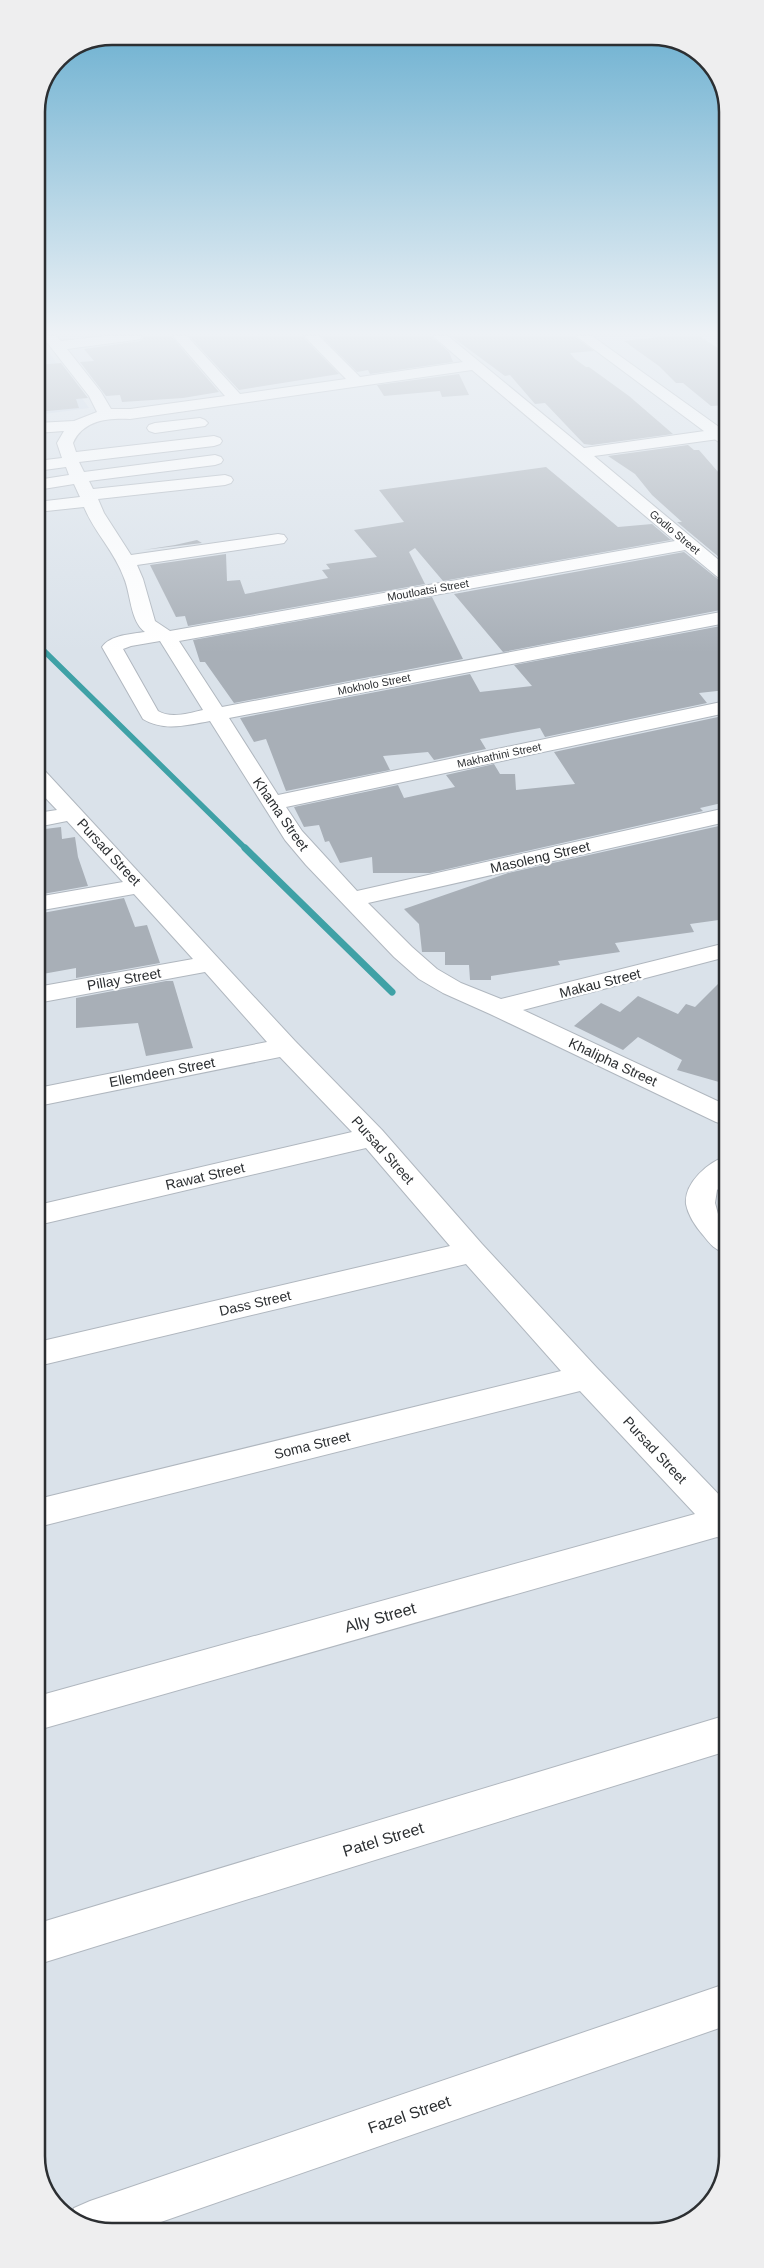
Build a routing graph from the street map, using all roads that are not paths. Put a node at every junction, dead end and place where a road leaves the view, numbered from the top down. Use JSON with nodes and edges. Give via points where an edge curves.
{"nodes":[{"id":1,"x":69,"y":442,"type":"edge"},
{"id":2,"x":76,"y":442,"type":"edge"},
{"id":3,"x":175,"y":442,"type":"edge"},
{"id":4,"x":569,"y":442,"type":"edge"},
{"id":5,"x":675,"y":442,"type":"edge"},
{"id":6,"x":74,"y":444,"type":"junction"},
{"id":7,"x":46,"y":445,"type":"dead end"},
{"id":8,"x":583,"y":453,"type":"junction"},
{"id":9,"x":214,"y":460,"type":"dead end"},
{"id":10,"x":45,"y":461,"type":"edge"},
{"id":11,"x":80,"y":478,"type":"junction"},
{"id":12,"x":225,"y":480,"type":"dead end"},
{"id":13,"x":45,"y":484,"type":"edge"},
{"id":14,"x":89,"y":498,"type":"junction"},
{"id":15,"x":45,"y":506,"type":"edge"},
{"id":16,"x":278,"y":539,"type":"dead end"},
{"id":17,"x":689,"y":544,"type":"junction"},
{"id":18,"x":126,"y":561,"type":"junction"},
{"id":19,"x":719,"y":568,"type":"edge"},
{"id":20,"x":719,"y":618,"type":"edge"},
{"id":21,"x":165,"y":636,"type":"junction"},
{"id":22,"x":719,"y":708,"type":"edge"},
{"id":23,"x":216,"y":714,"type":"junction"},
{"id":24,"x":45,"y":785,"type":"edge"},
{"id":25,"x":272,"y":803,"type":"junction"},
{"id":26,"x":72,"y":814,"type":"junction"},
{"id":27,"x":719,"y":817,"type":"edge"},
{"id":28,"x":45,"y":819,"type":"edge"},
{"id":29,"x":140,"y":886,"type":"junction"},
{"id":30,"x":353,"y":899,"type":"junction"},
{"id":31,"x":45,"y":903,"type":"edge"},
{"id":32,"x":719,"y":953,"type":"edge"},
{"id":33,"x":210,"y":964,"type":"junction"},
{"id":34,"x":45,"y":994,"type":"edge"},
{"id":35,"x":499,"y":1008,"type":"junction"},
{"id":36,"x":286,"y":1047,"type":"junction"},
{"id":37,"x":45,"y":1096,"type":"edge"},
{"id":38,"x":719,"y":1113,"type":"edge"},
{"id":39,"x":372,"y":1137,"type":"junction"},
{"id":40,"x":719,"y":1173,"type":"edge"},
{"id":41,"x":45,"y":1213,"type":"edge"},
{"id":42,"x":719,"y":1234,"type":"edge"},
{"id":43,"x":472,"y":1252,"type":"junction"},
{"id":44,"x":45,"y":1352,"type":"edge"},
{"id":45,"x":586,"y":1377,"type":"junction"},
{"id":46,"x":45,"y":1511,"type":"edge"},
{"id":47,"x":719,"y":1518,"type":"edge"},
{"id":48,"x":719,"y":1526,"type":"edge"},
{"id":49,"x":45,"y":1711,"type":"edge"},
{"id":50,"x":719,"y":1735,"type":"edge"},
{"id":51,"x":45,"y":1942,"type":"edge"},
{"id":52,"x":719,"y":2007,"type":"edge"},
{"id":53,"x":98,"y":2221,"type":"edge"}],
"edges":[{"from":1,"to":6,"type":"street"},
{"from":2,"to":6,"type":"street"},
{"from":3,"to":6,"type":"street"},
{"from":4,"to":8,"type":"street","name":"Godlo Street"},
{"from":5,"to":8,"type":"street"},
{"from":6,"to":7,"type":"street"},
{"from":6,"to":10,"type":"street"},
{"from":6,"to":11,"type":"street","name":"Khama Street"},
{"from":8,"to":17,"type":"street","name":"Godlo Street"},
{"from":9,"to":11,"type":"street"},
{"from":11,"to":13,"type":"street"},
{"from":11,"to":14,"type":"street","name":"Khama Street"},
{"from":12,"to":14,"type":"street"},
{"from":14,"to":15,"type":"street"},
{"from":14,"to":18,"type":"street","name":"Khama Street"},
{"from":16,"to":18,"type":"street"},
{"from":17,"to":19,"type":"street","name":"Godlo Street"},
{"from":17,"to":21,"type":"street","name":"Moutloatsi Street"},
{"from":18,"to":21,"type":"street","name":"Khama Street","via":[[146,621]]},
{"from":20,"to":23,"type":"street","name":"Mokholo Street"},
{"from":21,"to":23,"type":"street","name":"Khama Street"},
{"from":21,"to":23,"type":"street","name":"Mokholo Street","via":[[126,641],[112,647],[150,715],[155,720],[164,721]]},
{"from":22,"to":25,"type":"street","name":"Makhathini Street"},
{"from":23,"to":25,"type":"street","name":"Khama Street"},
{"from":24,"to":26,"type":"street","name":"Pursad Street"},
{"from":25,"to":30,"type":"street","name":"Khama Street","via":[[314,860]]},
{"from":26,"to":28,"type":"street"},
{"from":26,"to":29,"type":"street","name":"Pursad Street"},
{"from":27,"to":30,"type":"street","name":"Masoleng Street"},
{"from":29,"to":31,"type":"street"},
{"from":29,"to":33,"type":"street","name":"Pursad Street"},
{"from":30,"to":35,"type":"street","name":"Khama Street","via":[[418,966],[439,981]]},
{"from":32,"to":35,"type":"street","name":"Makau Street"},
{"from":33,"to":34,"type":"street","name":"Pillay Street"},
{"from":33,"to":36,"type":"street","name":"Pursad Street"},
{"from":35,"to":38,"type":"street","name":"Khalipha Street"},
{"from":36,"to":37,"type":"street","name":"Ellemdeen Street"},
{"from":36,"to":39,"type":"street","name":"Pursad Street"},
{"from":39,"to":41,"type":"street","name":"Rawat Street"},
{"from":39,"to":43,"type":"street","name":"Pursad Street"},
{"from":40,"to":42,"type":"street","via":[[704,1187],[701,1205],[705,1217]]},
{"from":43,"to":44,"type":"street","name":"Dass Street"},
{"from":43,"to":45,"type":"street","name":"Pursad Street"},
{"from":45,"to":46,"type":"street","name":"Soma Street"},
{"from":45,"to":47,"type":"street","name":"Pursad Street"},
{"from":48,"to":49,"type":"street","name":"Ally Street"},
{"from":50,"to":51,"type":"street","name":"Patel Street"},
{"from":52,"to":53,"type":"street","name":"Fazel Street"}]}
